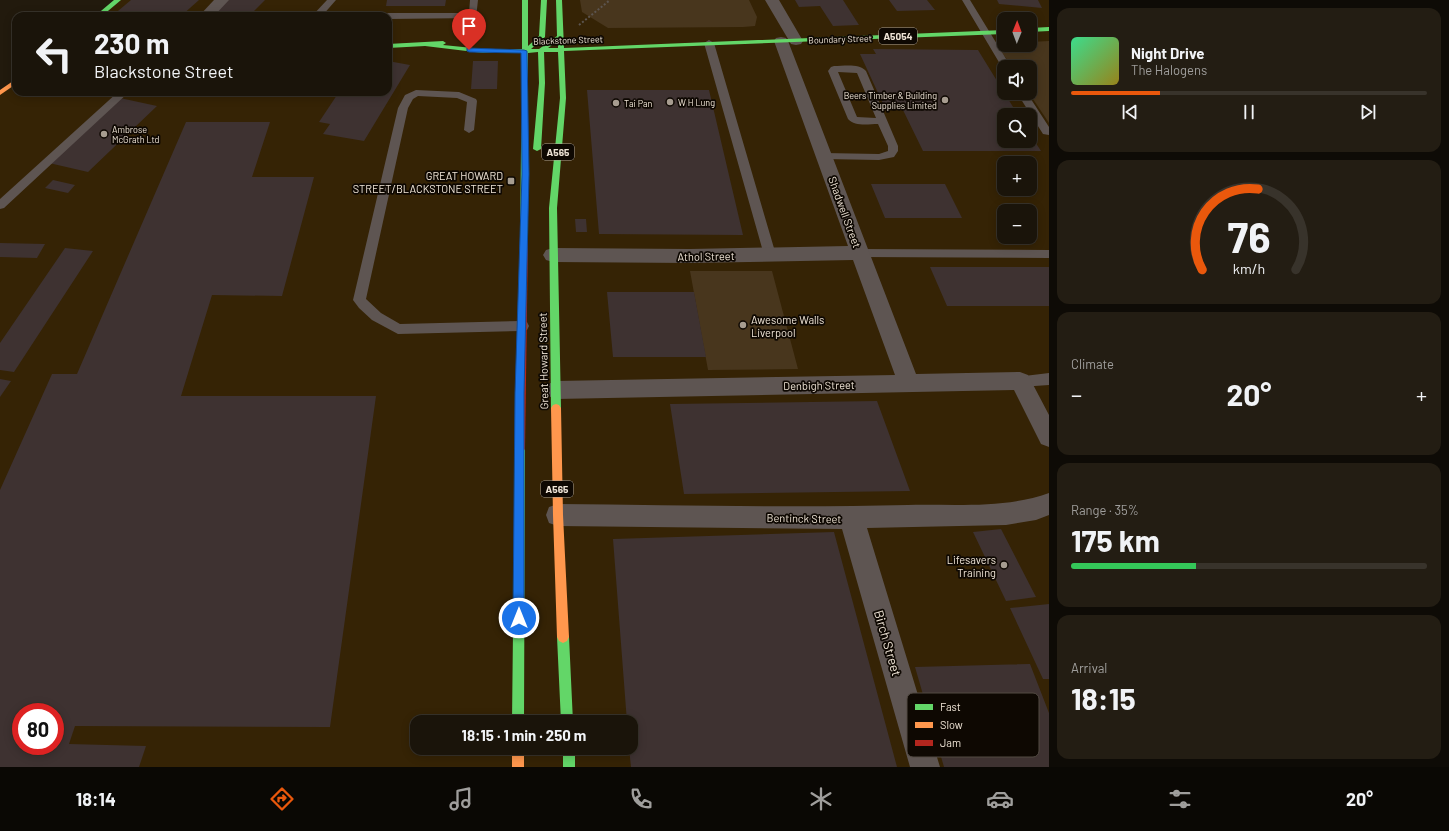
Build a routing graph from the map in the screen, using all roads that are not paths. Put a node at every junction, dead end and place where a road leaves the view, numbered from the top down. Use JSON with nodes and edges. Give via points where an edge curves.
{"nodes":[{"id":1,"x":118,"y":0,"type":"edge"},
{"id":2,"x":222,"y":0,"type":"edge"},
{"id":3,"x":332,"y":0,"type":"edge"},
{"id":4,"x":474,"y":0,"type":"edge"},
{"id":5,"x":525,"y":0,"type":"edge"},
{"id":6,"x":544,"y":0,"type":"edge"},
{"id":7,"x":559,"y":0,"type":"edge"},
{"id":8,"x":772,"y":0,"type":"edge"},
{"id":9,"x":966,"y":0,"type":"edge"},
{"id":10,"x":103,"y":12,"type":"edge"},
{"id":11,"x":210,"y":12,"type":"edge"},
{"id":12,"x":321,"y":12,"type":"edge"},
{"id":13,"x":392,"y":16,"type":"edge"},
{"id":14,"x":1049,"y":29,"type":"edge"},
{"id":15,"x":1037,"y":30,"type":"edge"},
{"id":16,"x":997,"y":32,"type":"edge"},
{"id":17,"x":987,"y":33,"type":"junction"},
{"id":18,"x":565,"y":36,"type":"junction"},
{"id":19,"x":542,"y":37,"type":"junction"},
{"id":20,"x":631,"y":38,"type":"dead end"},
{"id":21,"x":520,"y":39,"type":"junction"},
{"id":22,"x":474,"y":41,"type":"dead end"},
{"id":23,"x":788,"y":41,"type":"junction"},
{"id":24,"x":709,"y":43,"type":"junction"},
{"id":25,"x":428,"y":45,"type":"junction"},
{"id":26,"x":392,"y":46,"type":"edge"},
{"id":27,"x":541,"y":50,"type":"junction"},
{"id":28,"x":562,"y":50,"type":"junction"},
{"id":29,"x":524,"y":51,"type":"junction"},
{"id":30,"x":1002,"y":60,"type":"edge"},
{"id":31,"x":12,"y":83,"type":"edge"},
{"id":32,"x":0,"y":93,"type":"edge"},
{"id":33,"x":120,"y":96,"type":"edge"},
{"id":34,"x":1026,"y":100,"type":"edge"},
{"id":35,"x":882,"y":121,"type":"junction"},
{"id":36,"x":470,"y":130,"type":"dead end"},
{"id":37,"x":1047,"y":132,"type":"dead end"},
{"id":38,"x":824,"y":156,"type":"junction"},
{"id":39,"x":526,"y":174,"type":"junction"},
{"id":40,"x":0,"y":205,"type":"edge"},
{"id":41,"x":860,"y":253,"type":"junction"},
{"id":42,"x":1049,"y":254,"type":"edge"},
{"id":43,"x":552,"y":255,"type":"junction"},
{"id":44,"x":770,"y":255,"type":"junction"},
{"id":45,"x":522,"y":326,"type":"junction"},
{"id":46,"x":1049,"y":379,"type":"edge"},
{"id":47,"x":1020,"y":381,"type":"junction"},
{"id":48,"x":909,"y":384,"type":"junction"},
{"id":49,"x":556,"y":390,"type":"junction"},
{"id":50,"x":1049,"y":436,"type":"edge"},
{"id":51,"x":1049,"y":504,"type":"edge"},
{"id":52,"x":558,"y":515,"type":"junction"},
{"id":53,"x":851,"y":518,"type":"junction"},
{"id":54,"x":907,"y":706,"type":"edge"},
{"id":55,"x":518,"y":715,"type":"edge"},
{"id":56,"x":567,"y":715,"type":"edge"},
{"id":57,"x":518,"y":755,"type":"edge"},
{"id":58,"x":569,"y":755,"type":"edge"},
{"id":59,"x":922,"y":757,"type":"edge"},
{"id":60,"x":518,"y":767,"type":"edge"},
{"id":61,"x":570,"y":767,"type":"edge"},
{"id":62,"x":925,"y":767,"type":"edge"}],
"edges":[{"from":1,"to":10,"type":"main road"},
{"from":2,"to":11,"type":"street"},
{"from":3,"to":12,"type":"lane"},
{"from":4,"to":13,"type":"lane","via":[[473,16]]},
{"from":5,"to":21,"type":"main road","name":"Great Howard Street"},
{"from":6,"to":19,"type":"main road"},
{"from":7,"to":18,"type":"main road","name":"Great Howard Street","number":"A565"},
{"from":8,"to":23,"type":"street","name":"Boundary Street"},
{"from":9,"to":17,"type":"lane"},
{"from":14,"to":15,"type":"main road"},
{"from":16,"to":17,"type":"main road","name":"Boundary Street","number":"A5054"},
{"from":17,"to":23,"type":"main road","name":"Boundary Street","number":"A5054"},
{"from":17,"to":30,"type":"lane"},
{"from":18,"to":19,"type":"main road","name":"Blackstone Street"},
{"from":18,"to":27,"type":"main road"},
{"from":18,"to":28,"type":"main road","name":"Great Howard Street","number":"A565"},
{"from":19,"to":21,"type":"main road","name":"Blackstone Street"},
{"from":19,"to":29,"type":"main road"},
{"from":20,"to":24,"type":"main road","name":"Blackstone Street","number":"A5054"},
{"from":21,"to":29,"type":"main road","name":"Great Howard Street"},
{"from":22,"to":25,"type":"main road","name":"Blackstone Street","number":"A5054"},
{"from":23,"to":24,"type":"main road","name":"Blackstone Street","number":"A5054"},
{"from":23,"to":38,"type":"street","name":"Shadwell Street"},
{"from":24,"to":28,"type":"main road","name":"Blackstone Street","number":"A5054"},
{"from":24,"to":44,"type":"lane"},
{"from":25,"to":26,"type":"main road","name":"Blackstone Street","number":"A5054"},
{"from":25,"to":29,"type":"main road","name":"Blackstone Street","number":"A5054","via":[[483,51]]},
{"from":27,"to":28,"type":"main road","name":"Blackstone Street","number":"A5054"},
{"from":27,"to":29,"type":"main road","name":"Blackstone Street","number":"A5054"},
{"from":27,"to":39,"type":"main road","via":[[542,83],[538,145]]},
{"from":28,"to":43,"type":"main road","name":"Great Howard Street","number":"A565","via":[[563,98],[553,208]]},
{"from":29,"to":39,"type":"main road","name":"Great Howard Street"},
{"from":31,"to":32,"type":"main road"},
{"from":33,"to":40,"type":"lane"},
{"from":34,"to":37,"type":"lane"},
{"from":35,"to":35,"type":"lane","via":[[853,119],[834,69],[855,68],[861,71]]},
{"from":35,"to":38,"type":"lane","via":[[893,146],[890,155]]},
{"from":36,"to":45,"type":"lane","via":[[472,101],[458,94],[416,93],[409,97],[403,108],[359,300],[368,312],[398,329]]},
{"from":38,"to":41,"type":"street","name":"Shadwell Street"},
{"from":39,"to":45,"type":"main road","name":"Great Howard Street"},
{"from":41,"to":42,"type":"lane"},
{"from":41,"to":44,"type":"street","name":"Athol Street"},
{"from":41,"to":48,"type":"street","name":"Shadwell Street"},
{"from":43,"to":44,"type":"street","name":"Athol Street"},
{"from":43,"to":49,"type":"main road","name":"Great Howard Street","number":"A565"},
{"from":45,"to":55,"type":"main road","name":"Great Howard Street"},
{"from":46,"to":47,"type":"lane"},
{"from":47,"to":48,"type":"street","name":"Denbigh Street"},
{"from":47,"to":50,"type":"street"},
{"from":48,"to":49,"type":"street","name":"Denbigh Street"},
{"from":49,"to":52,"type":"main road","name":"Great Howard Street","number":"A565"},
{"from":51,"to":53,"type":"street","name":"Bentinck Street","via":[[1006,514]]},
{"from":52,"to":53,"type":"street","name":"Bentinck Street"},
{"from":52,"to":56,"type":"main road","name":"Great Howard Street","number":"A565"},
{"from":53,"to":54,"type":"street","name":"Birch Street"},
{"from":57,"to":60,"type":"main road"},
{"from":58,"to":61,"type":"main road"},
{"from":59,"to":62,"type":"street","name":"Birch Street"}]}
